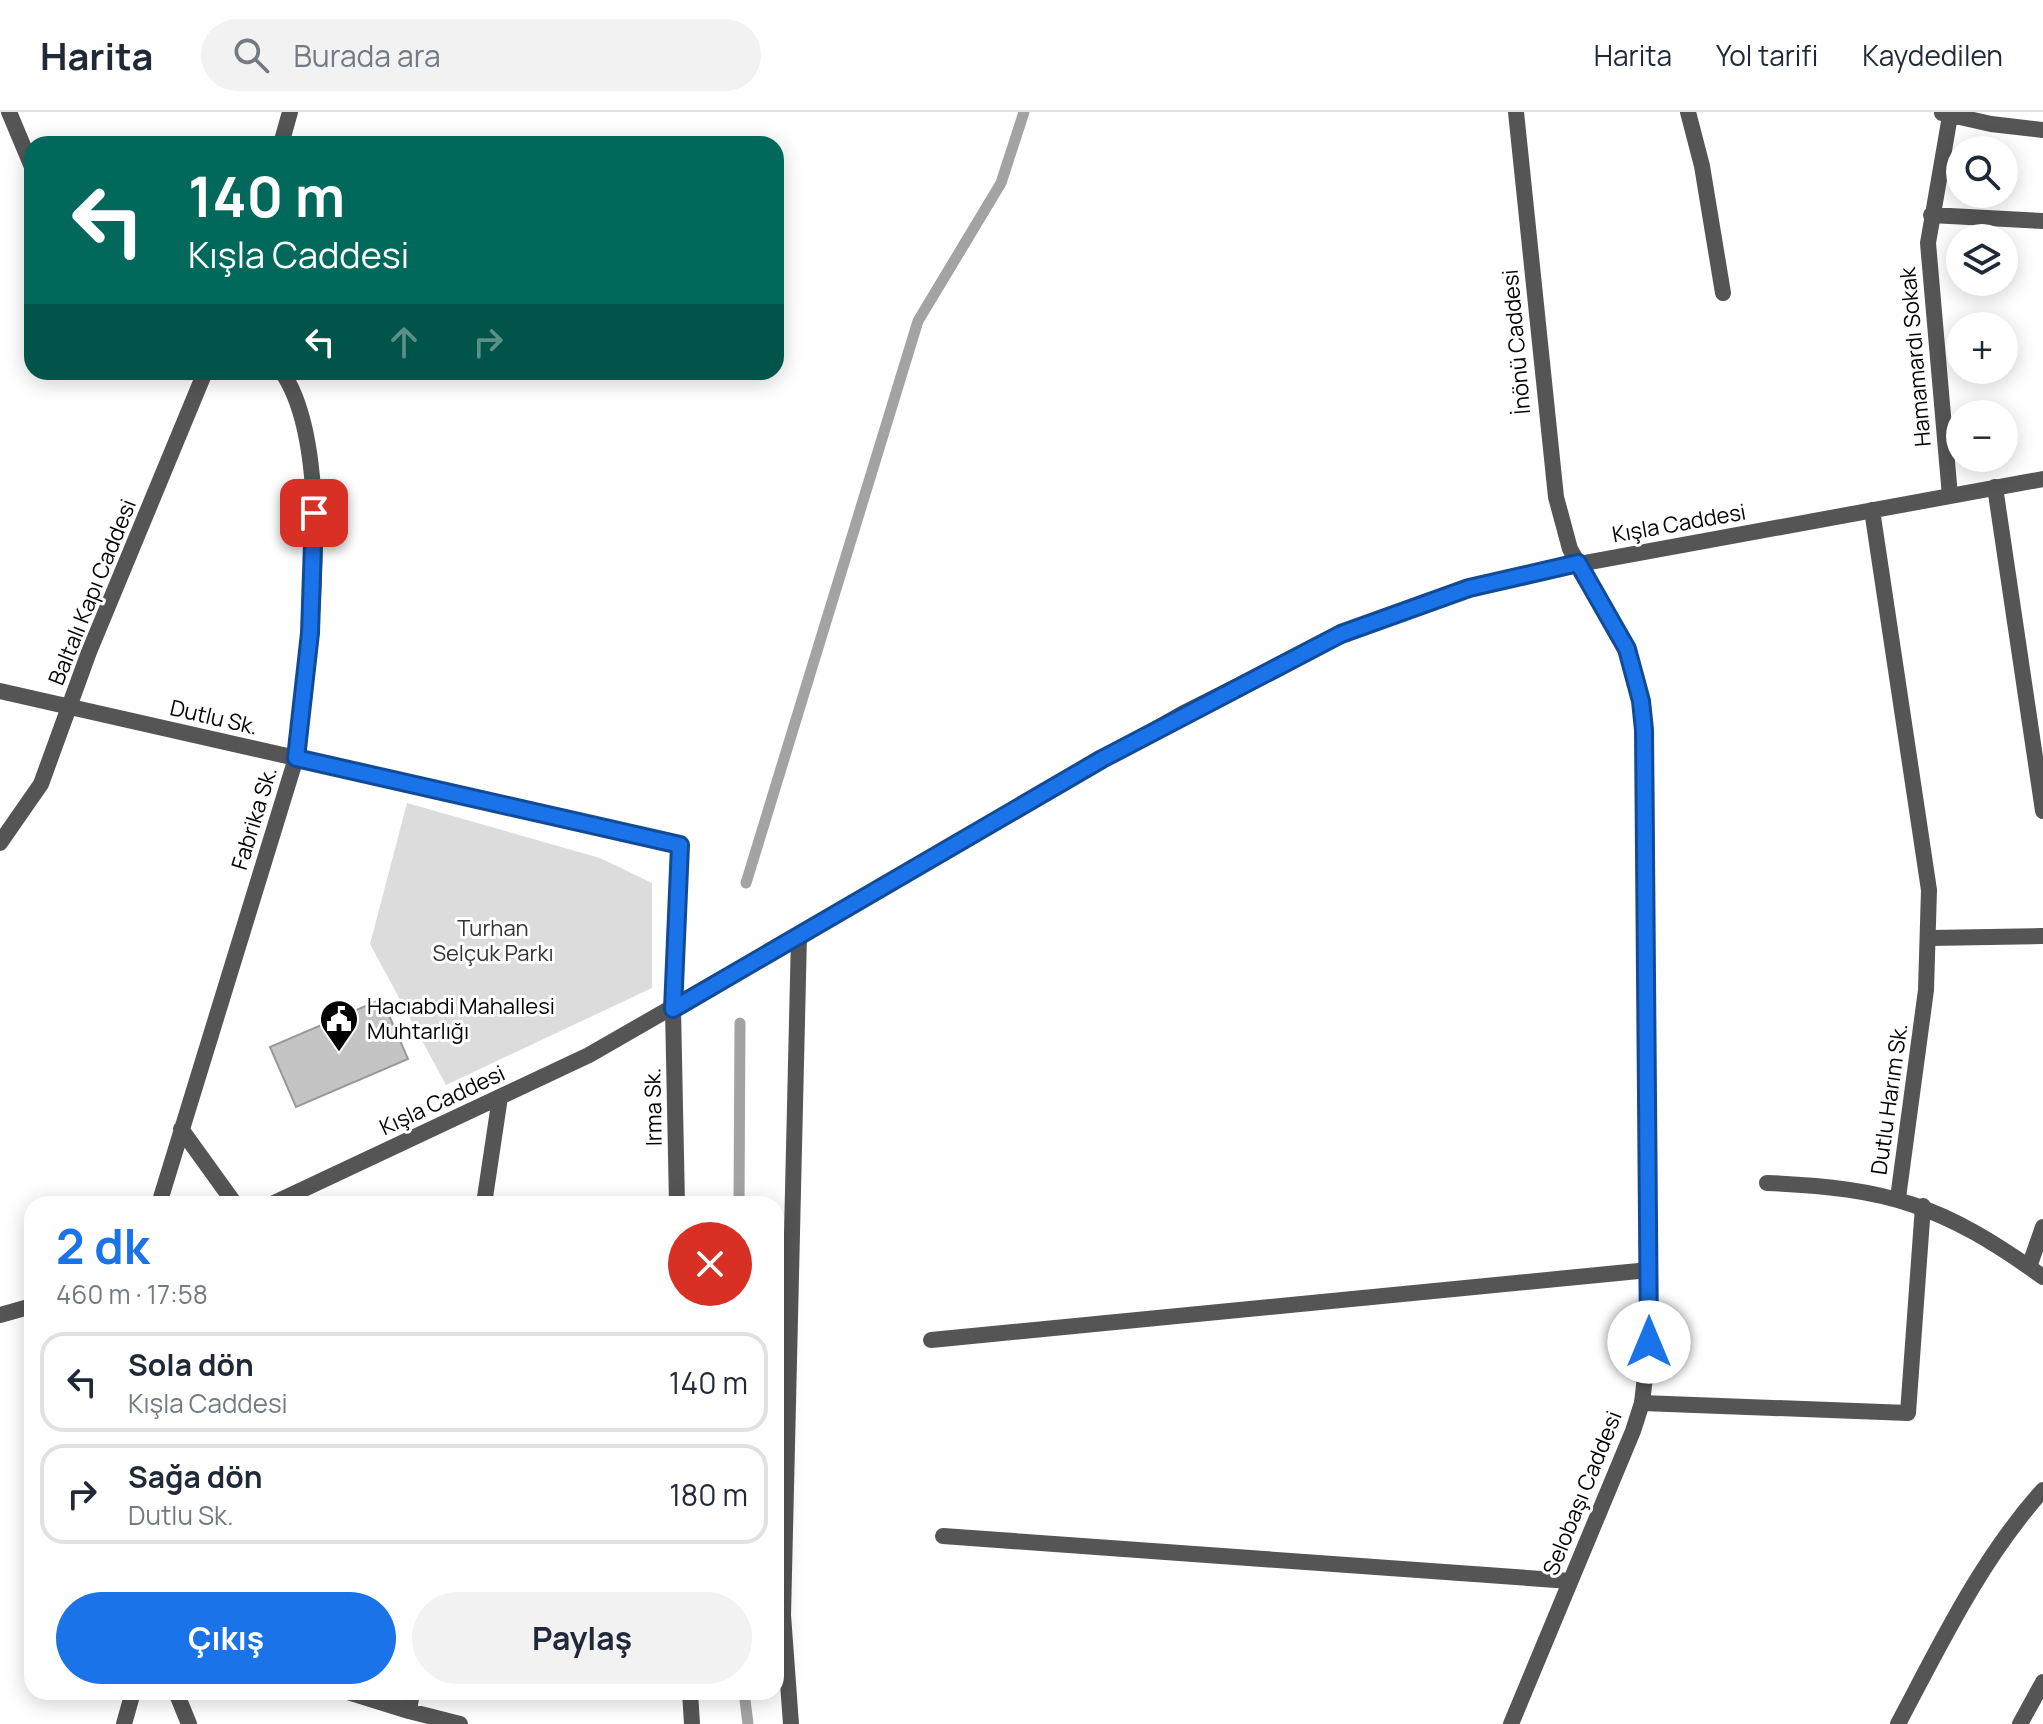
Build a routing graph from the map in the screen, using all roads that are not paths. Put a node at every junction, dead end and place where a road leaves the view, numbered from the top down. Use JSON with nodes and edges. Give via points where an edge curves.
{"nodes":[{"id":1,"x":9,"y":112,"type":"edge"},
{"id":2,"x":290,"y":112,"type":"edge"},
{"id":3,"x":1516,"y":112,"type":"edge"},
{"id":4,"x":1688,"y":112,"type":"edge"},
{"id":5,"x":1945,"y":114,"type":"edge"},
{"id":6,"x":2043,"y":130,"type":"edge"},
{"id":7,"x":283,"y":136,"type":"edge"},
{"id":8,"x":24,"y":148,"type":"edge"},
{"id":9,"x":1931,"y":215,"type":"junction"},
{"id":10,"x":2043,"y":221,"type":"edge"},
{"id":11,"x":1723,"y":293,"type":"dead end"},
{"id":12,"x":202,"y":380,"type":"edge"},
{"id":13,"x":286,"y":380,"type":"edge"},
{"id":14,"x":2043,"y":479,"type":"edge"},
{"id":15,"x":1995,"y":487,"type":"junction"},
{"id":16,"x":1950,"y":496,"type":"junction"},
{"id":17,"x":1872,"y":510,"type":"junction"},
{"id":18,"x":1578,"y":563,"type":"junction"},
{"id":19,"x":0,"y":691,"type":"edge"},
{"id":20,"x":68,"y":707,"type":"junction"},
{"id":21,"x":296,"y":758,"type":"junction"},
{"id":22,"x":2043,"y":811,"type":"edge"},
{"id":23,"x":7,"y":822,"type":"edge"},
{"id":24,"x":0,"y":843,"type":"edge"},
{"id":25,"x":799,"y":936,"type":"junction"},
{"id":26,"x":2043,"y":936,"type":"edge"},
{"id":27,"x":1930,"y":938,"type":"junction"},
{"id":28,"x":673,"y":1009,"type":"junction"},
{"id":29,"x":500,"y":1097,"type":"junction"},
{"id":30,"x":181,"y":1129,"type":"junction"},
{"id":31,"x":1767,"y":1183,"type":"dead end"},
{"id":32,"x":161,"y":1196,"type":"edge"},
{"id":33,"x":229,"y":1196,"type":"edge"},
{"id":34,"x":289,"y":1196,"type":"edge"},
{"id":35,"x":485,"y":1196,"type":"edge"},
{"id":36,"x":677,"y":1196,"type":"edge"},
{"id":37,"x":1898,"y":1198,"type":"junction"},
{"id":38,"x":1923,"y":1206,"type":"junction"},
{"id":39,"x":2043,"y":1227,"type":"edge"},
{"id":40,"x":2029,"y":1267,"type":"junction"},
{"id":41,"x":1649,"y":1270,"type":"junction"},
{"id":42,"x":2043,"y":1277,"type":"edge"},
{"id":43,"x":24,"y":1308,"type":"edge"},
{"id":44,"x":0,"y":1315,"type":"edge"},
{"id":45,"x":931,"y":1340,"type":"dead end"},
{"id":46,"x":1642,"y":1403,"type":"junction"},
{"id":47,"x":2043,"y":1490,"type":"edge"},
{"id":48,"x":943,"y":1536,"type":"dead end"},
{"id":49,"x":784,"y":1573,"type":"edge"},
{"id":50,"x":1570,"y":1581,"type":"junction"},
{"id":51,"x":784,"y":1629,"type":"edge"},
{"id":52,"x":2043,"y":1682,"type":"edge"},
{"id":53,"x":131,"y":1700,"type":"edge"},
{"id":54,"x":179,"y":1700,"type":"edge"},
{"id":55,"x":374,"y":1700,"type":"edge"},
{"id":56,"x":411,"y":1700,"type":"edge"},
{"id":57,"x":690,"y":1700,"type":"edge"},
{"id":58,"x":409,"y":1711,"type":"junction"},
{"id":59,"x":124,"y":1724,"type":"edge"},
{"id":60,"x":189,"y":1724,"type":"edge"},
{"id":61,"x":460,"y":1724,"type":"edge"},
{"id":62,"x":692,"y":1724,"type":"edge"},
{"id":63,"x":791,"y":1724,"type":"edge"},
{"id":64,"x":1511,"y":1724,"type":"edge"},
{"id":65,"x":1898,"y":1724,"type":"edge"},
{"id":66,"x":2020,"y":1724,"type":"edge"}],
"edges":[{"from":1,"to":8,"type":"street"},
{"from":2,"to":7,"type":"street"},
{"from":3,"to":18,"type":"street","name":"İnönü Caddesi","via":[[1552,477]]},
{"from":4,"to":11,"type":"street"},
{"from":5,"to":6,"type":"street"},
{"from":5,"to":9,"type":"street","name":"Hamamardı Sokak"},
{"from":9,"to":10,"type":"street"},
{"from":9,"to":16,"type":"street","name":"Hamamardı Sokak","via":[[1928,269]]},
{"from":12,"to":20,"type":"street","name":"Baltalı Kapı Caddesi"},
{"from":13,"to":21,"type":"street","name":"Fabrika Sk.","via":[[304,418],[314,513],[310,633]]},
{"from":14,"to":15,"type":"street","name":"Kışla Caddesi"},
{"from":15,"to":16,"type":"street","name":"Kışla Caddesi"},
{"from":15,"to":22,"type":"street"},
{"from":16,"to":17,"type":"street","name":"Kışla Caddesi"},
{"from":17,"to":18,"type":"street","name":"Kışla Caddesi"},
{"from":17,"to":27,"type":"street","name":"Dutlu Harım Sk.","via":[[1929,890]]},
{"from":18,"to":25,"type":"street","name":"Kışla Caddesi","via":[[1469,588],[1341,634],[1182,714]]},
{"from":18,"to":41,"type":"street","name":"Selobaşı Caddesi","via":[[1627,649],[1644,730]]},
{"from":19,"to":20,"type":"street","name":"Dutlu Sk."},
{"from":20,"to":21,"type":"street","name":"Dutlu Sk."},
{"from":20,"to":23,"type":"street","name":"Baltalı Kapı Caddesi","via":[[41,784]]},
{"from":21,"to":28,"type":"street","name":"Dutlu Sk.","via":[[680,845]]},
{"from":21,"to":30,"type":"street","name":"Fabrika Sk."},
{"from":23,"to":24,"type":"street","name":"Baltalı Kapı Caddesi"},
{"from":25,"to":28,"type":"street","name":"Kışla Caddesi"},
{"from":25,"to":49,"type":"street"},
{"from":26,"to":27,"type":"street"},
{"from":27,"to":37,"type":"street","name":"Dutlu Harım Sk."},
{"from":28,"to":29,"type":"street","name":"Kışla Caddesi"},
{"from":28,"to":36,"type":"street","name":"Irma Sk."},
{"from":29,"to":34,"type":"street","name":"Kışla Caddesi"},
{"from":29,"to":35,"type":"street"},
{"from":30,"to":32,"type":"street","name":"Fabrika Sk."},
{"from":30,"to":33,"type":"street"},
{"from":31,"to":37,"type":"street"},
{"from":37,"to":38,"type":"street","name":"Dutlu Harım Sk."},
{"from":38,"to":40,"type":"street","name":"Dutlu Harım Sk."},
{"from":38,"to":46,"type":"street","via":[[1908,1413]]},
{"from":39,"to":40,"type":"street"},
{"from":40,"to":42,"type":"street","name":"Dutlu Harım Sk."},
{"from":41,"to":45,"type":"street"},
{"from":41,"to":46,"type":"street","name":"Selobaşı Caddesi"},
{"from":43,"to":44,"type":"street"},
{"from":46,"to":50,"type":"street","name":"Selobaşı Caddesi"},
{"from":47,"to":65,"type":"street","via":[[1974,1584]]},
{"from":48,"to":50,"type":"street"},
{"from":50,"to":64,"type":"street","name":"Selobaşı Caddesi"},
{"from":51,"to":63,"type":"street"},
{"from":52,"to":66,"type":"street"},
{"from":53,"to":59,"type":"street"},
{"from":54,"to":60,"type":"street"},
{"from":55,"to":58,"type":"street"},
{"from":56,"to":58,"type":"street"},
{"from":57,"to":62,"type":"street"},
{"from":58,"to":61,"type":"street"}]}
